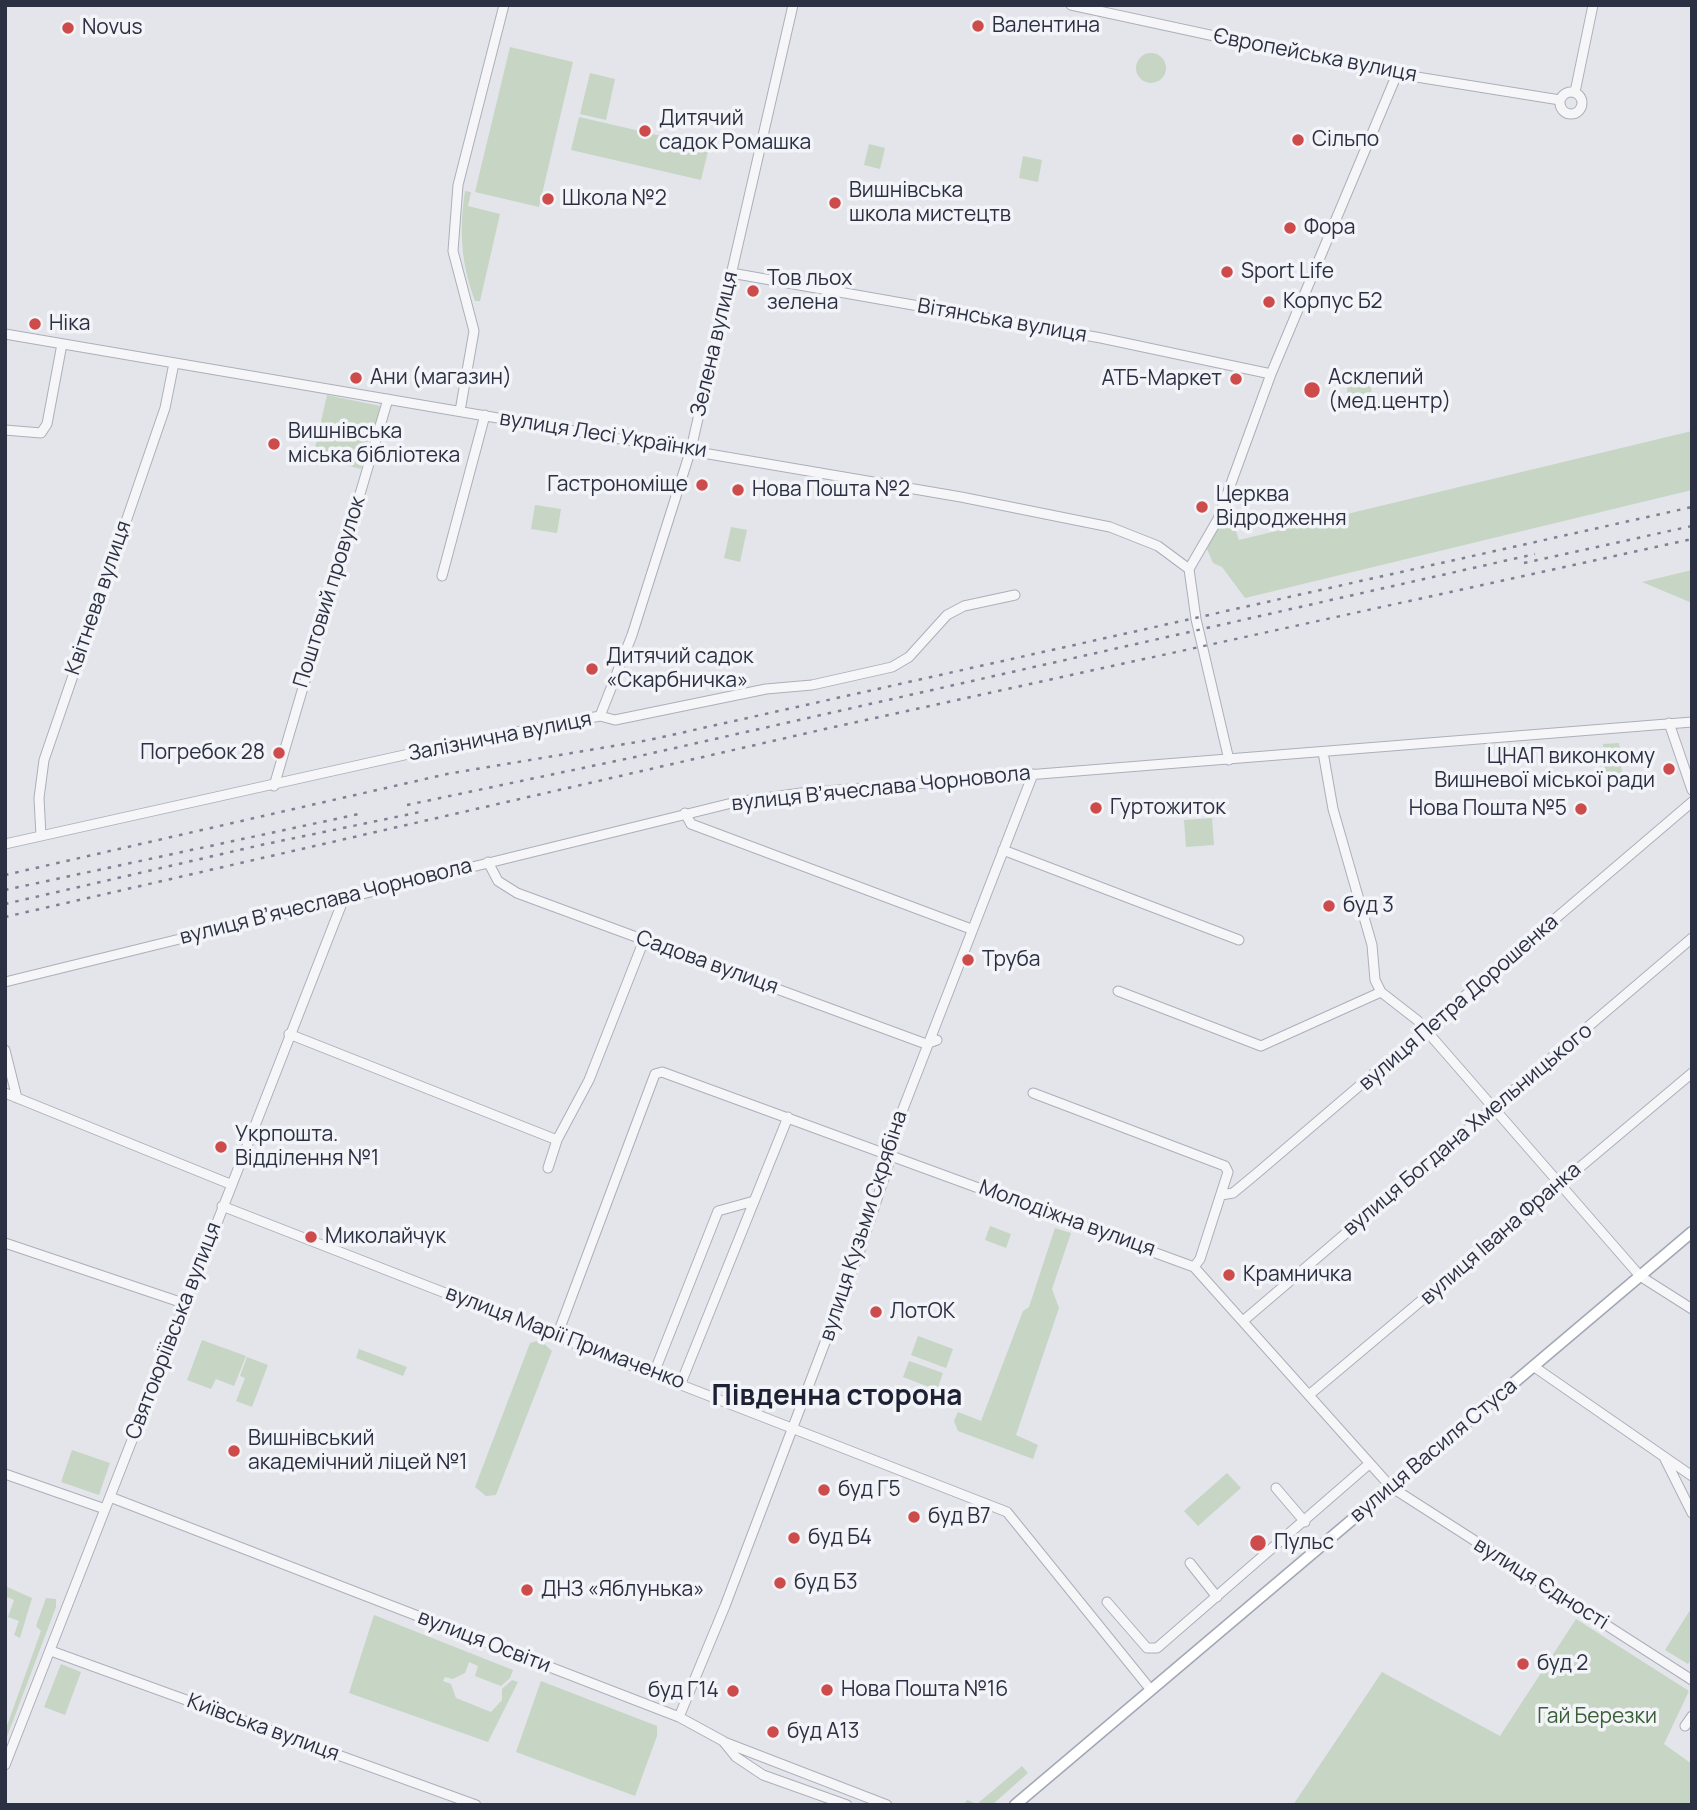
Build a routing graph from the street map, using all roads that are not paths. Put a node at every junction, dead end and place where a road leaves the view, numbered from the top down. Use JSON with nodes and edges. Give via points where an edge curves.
{"nodes":[{"id":1,"x":504,"y":5,"type":"edge"},
{"id":2,"x":793,"y":5,"type":"edge"},
{"id":3,"x":1071,"y":5,"type":"edge"},
{"id":4,"x":1593,"y":5,"type":"edge"},
{"id":5,"x":1095,"y":8,"type":"edge"},
{"id":6,"x":1397,"y":74,"type":"junction"},
{"id":7,"x":1575,"y":92,"type":"junction"},
{"id":8,"x":1560,"y":100,"type":"junction"},
{"id":9,"x":731,"y":273,"type":"junction"},
{"id":10,"x":5,"y":334,"type":"edge"},
{"id":11,"x":62,"y":344,"type":"junction"},
{"id":12,"x":174,"y":363,"type":"junction"},
{"id":13,"x":1271,"y":374,"type":"junction"},
{"id":14,"x":388,"y":399,"type":"junction"},
{"id":15,"x":460,"y":411,"type":"junction"},
{"id":16,"x":485,"y":415,"type":"junction"},
{"id":17,"x":5,"y":430,"type":"edge"},
{"id":18,"x":691,"y":449,"type":"junction"},
{"id":19,"x":1189,"y":569,"type":"junction"},
{"id":20,"x":442,"y":576,"type":"dead end"},
{"id":21,"x":1014,"y":594,"type":"dead end"},
{"id":22,"x":600,"y":716,"type":"junction"},
{"id":23,"x":1692,"y":722,"type":"edge"},
{"id":24,"x":1669,"y":723,"type":"junction"},
{"id":25,"x":1323,"y":752,"type":"junction"},
{"id":26,"x":1229,"y":760,"type":"junction"},
{"id":27,"x":1033,"y":774,"type":"junction"},
{"id":28,"x":274,"y":786,"type":"junction"},
{"id":29,"x":1692,"y":790,"type":"edge"},
{"id":30,"x":1692,"y":802,"type":"edge"},
{"id":31,"x":685,"y":813,"type":"junction"},
{"id":32,"x":41,"y":836,"type":"junction"},
{"id":33,"x":5,"y":844,"type":"edge"},
{"id":34,"x":1003,"y":850,"type":"junction"},
{"id":35,"x":488,"y":862,"type":"junction"},
{"id":36,"x":344,"y":898,"type":"junction"},
{"id":37,"x":971,"y":929,"type":"junction"},
{"id":38,"x":1692,"y":938,"type":"edge"},
{"id":39,"x":644,"y":940,"type":"junction"},
{"id":40,"x":1239,"y":940,"type":"dead end"},
{"id":41,"x":5,"y":982,"type":"edge"},
{"id":42,"x":1118,"y":991,"type":"dead end"},
{"id":43,"x":1381,"y":992,"type":"junction"},
{"id":44,"x":1427,"y":1032,"type":"junction"},
{"id":45,"x":289,"y":1034,"type":"junction"},
{"id":46,"x":937,"y":1040,"type":"dead end"},
{"id":47,"x":926,"y":1044,"type":"junction"},
{"id":48,"x":5,"y":1050,"type":"edge"},
{"id":49,"x":1692,"y":1073,"type":"edge"},
{"id":50,"x":5,"y":1093,"type":"edge"},
{"id":51,"x":1033,"y":1093,"type":"dead end"},
{"id":52,"x":17,"y":1098,"type":"junction"},
{"id":53,"x":1493,"y":1110,"type":"junction"},
{"id":54,"x":788,"y":1117,"type":"junction"},
{"id":55,"x":557,"y":1140,"type":"junction"},
{"id":56,"x":890,"y":1154,"type":"junction"},
{"id":57,"x":548,"y":1168,"type":"dead end"},
{"id":58,"x":230,"y":1184,"type":"junction"},
{"id":59,"x":1558,"y":1185,"type":"junction"},
{"id":60,"x":1222,"y":1195,"type":"junction"},
{"id":61,"x":754,"y":1201,"type":"junction"},
{"id":62,"x":222,"y":1206,"type":"junction"},
{"id":63,"x":1692,"y":1232,"type":"edge"},
{"id":64,"x":5,"y":1243,"type":"edge"},
{"id":65,"x":1194,"y":1267,"type":"junction"},
{"id":66,"x":1640,"y":1276,"type":"junction"},
{"id":67,"x":183,"y":1303,"type":"junction"},
{"id":68,"x":1692,"y":1309,"type":"edge"},
{"id":69,"x":1243,"y":1321,"type":"junction"},
{"id":70,"x":558,"y":1335,"type":"junction"},
{"id":71,"x":1533,"y":1366,"type":"junction"},
{"id":72,"x":654,"y":1373,"type":"junction"},
{"id":73,"x":681,"y":1383,"type":"junction"},
{"id":74,"x":1309,"y":1395,"type":"junction"},
{"id":75,"x":794,"y":1427,"type":"junction"},
{"id":76,"x":1664,"y":1455,"type":"junction"},
{"id":77,"x":1369,"y":1464,"type":"junction"},
{"id":78,"x":5,"y":1474,"type":"edge"},
{"id":79,"x":1692,"y":1476,"type":"edge"},
{"id":80,"x":1391,"y":1487,"type":"junction"},
{"id":81,"x":1276,"y":1488,"type":"dead end"},
{"id":82,"x":110,"y":1497,"type":"junction"},
{"id":83,"x":105,"y":1509,"type":"junction"},
{"id":84,"x":1692,"y":1513,"type":"edge"},
{"id":85,"x":1305,"y":1522,"type":"junction"},
{"id":86,"x":1190,"y":1563,"type":"dead end"},
{"id":87,"x":1217,"y":1597,"type":"junction"},
{"id":88,"x":1107,"y":1602,"type":"dead end"},
{"id":89,"x":51,"y":1651,"type":"junction"},
{"id":90,"x":1692,"y":1680,"type":"edge"},
{"id":91,"x":1151,"y":1690,"type":"junction"},
{"id":92,"x":1692,"y":1716,"type":"edge"},
{"id":93,"x":679,"y":1717,"type":"junction"},
{"id":94,"x":1685,"y":1726,"type":"dead end"},
{"id":95,"x":723,"y":1741,"type":"junction"},
{"id":96,"x":5,"y":1765,"type":"edge"},
{"id":97,"x":476,"y":1805,"type":"edge"},
{"id":98,"x":847,"y":1805,"type":"edge"},
{"id":99,"x":887,"y":1805,"type":"edge"},
{"id":100,"x":1015,"y":1805,"type":"edge"}],
"edges":[{"from":1,"to":15,"type":"street","via":[[458,185],[453,251],[474,331]]},
{"from":2,"to":9,"type":"street","name":"Зелена вулиця"},
{"from":3,"to":5,"type":"street","name":"Європейська вулиця"},
{"from":4,"to":7,"type":"street"},
{"from":5,"to":6,"type":"street","name":"Європейська вулиця"},
{"from":6,"to":8,"type":"street","name":"Європейська вулиця"},
{"from":6,"to":13,"type":"street"},
{"from":7,"to":8,"type":"street","via":[[1567,92]]},
{"from":7,"to":8,"type":"street","name":"Європейська вулиця","via":[[1582,100],[1577,113],[1566,113]]},
{"from":9,"to":13,"type":"street","name":"Вітянська вулиця","via":[[1101,338]]},
{"from":9,"to":18,"type":"street","name":"Зелена вулиця"},
{"from":10,"to":11,"type":"street","name":"вулиця Лесі Українки"},
{"from":11,"to":12,"type":"street","name":"вулиця Лесі Українки"},
{"from":11,"to":17,"type":"street","via":[[47,424],[41,433]]},
{"from":12,"to":14,"type":"street","name":"вулиця Лесі Українки"},
{"from":12,"to":32,"type":"street","name":"Квітнева вулиця","via":[[165,408],[44,761],[39,798]]},
{"from":13,"to":19,"type":"street","via":[[1218,519]]},
{"from":14,"to":15,"type":"street","name":"вулиця Лесі Українки"},
{"from":14,"to":28,"type":"street","name":"Поштовий провулок"},
{"from":15,"to":16,"type":"street","name":"вулиця Лесі Українки"},
{"from":16,"to":18,"type":"street","name":"вулиця Лесі Українки"},
{"from":16,"to":20,"type":"street"},
{"from":18,"to":19,"type":"street","name":"вулиця Лесі Українки","via":[[1110,527],[1158,546]]},
{"from":18,"to":22,"type":"street","name":"Зелена вулиця"},
{"from":19,"to":26,"type":"street"},
{"from":21,"to":22,"type":"street","name":"Залізнична вулиця","via":[[964,606],[947,615],[909,657],[892,667],[615,720]]},
{"from":22,"to":28,"type":"street","name":"Залізнична вулиця"},
{"from":23,"to":24,"type":"street","name":"вулиця Вʼячеслава Чорновола"},
{"from":24,"to":25,"type":"street","name":"вулиця Вʼячеслава Чорновола"},
{"from":24,"to":29,"type":"street"},
{"from":25,"to":26,"type":"street","name":"вулиця Вʼячеслава Чорновола"},
{"from":25,"to":43,"type":"street","via":[[1333,809]]},
{"from":26,"to":27,"type":"street","name":"вулиця Вʼячеслава Чорновола"},
{"from":27,"to":31,"type":"street","name":"вулиця Вʼячеслава Чорновола","via":[[801,793]]},
{"from":27,"to":34,"type":"street","name":"вулиця Кузьми Скрябіна"},
{"from":28,"to":32,"type":"street","name":"Залізнична вулиця"},
{"from":30,"to":44,"type":"street","name":"вулиця Петра Дорошенка"},
{"from":31,"to":35,"type":"street","name":"вулиця Вʼячеслава Чорновола"},
{"from":31,"to":37,"type":"street","via":[[691,824]]},
{"from":32,"to":33,"type":"street","name":"Залізнична вулиця"},
{"from":34,"to":37,"type":"street","name":"вулиця Кузьми Скрябіна"},
{"from":34,"to":40,"type":"street"},
{"from":35,"to":36,"type":"street","name":"вулиця Вʼячеслава Чорновола"},
{"from":35,"to":39,"type":"street","name":"Садова вулиця","via":[[498,881],[517,894]]},
{"from":36,"to":41,"type":"street","name":"вулиця Вʼячеслава Чорновола"},
{"from":36,"to":45,"type":"street","name":"Святоюріївська вулиця"},
{"from":37,"to":47,"type":"street","name":"вулиця Кузьми Скрябіна"},
{"from":38,"to":53,"type":"street","name":"вулиця Богдана Хмельницького"},
{"from":39,"to":47,"type":"street","name":"Садова вулиця"},
{"from":39,"to":55,"type":"street","via":[[589,1080]]},
{"from":42,"to":43,"type":"street","via":[[1261,1046]]},
{"from":43,"to":44,"type":"street"},
{"from":44,"to":53,"type":"street"},
{"from":44,"to":60,"type":"street","name":"вулиця Петра Дорошенка","via":[[1249,1181]]},
{"from":45,"to":55,"type":"street"},
{"from":45,"to":58,"type":"street","name":"Святоюріївська вулиця"},
{"from":46,"to":47,"type":"street"},
{"from":47,"to":56,"type":"street","name":"вулиця Кузьми Скрябіна"},
{"from":48,"to":52,"type":"street"},
{"from":49,"to":59,"type":"street","name":"вулиця Івана Франка"},
{"from":50,"to":52,"type":"street"},
{"from":51,"to":60,"type":"street","via":[[1218,1161],[1228,1172]]},
{"from":52,"to":58,"type":"street"},
{"from":53,"to":59,"type":"street"},
{"from":53,"to":69,"type":"street","name":"вулиця Богдана Хмельницького"},
{"from":54,"to":56,"type":"street","name":"Молодіжна вулиця"},
{"from":54,"to":61,"type":"street"},
{"from":54,"to":70,"type":"street","name":"Молодіжна вулиця","via":[[662,1072],[655,1074]]},
{"from":55,"to":57,"type":"street"},
{"from":56,"to":65,"type":"street","name":"Молодіжна вулиця"},
{"from":56,"to":75,"type":"street","name":"вулиця Кузьми Скрябіна","via":[[859,1253]]},
{"from":58,"to":62,"type":"street","name":"Святоюріївська вулиця"},
{"from":59,"to":66,"type":"street"},
{"from":59,"to":74,"type":"street","name":"вулиця Івана Франка"},
{"from":60,"to":65,"type":"street"},
{"from":61,"to":72,"type":"street","via":[[718,1211]]},
{"from":61,"to":73,"type":"street"},
{"from":62,"to":67,"type":"street","name":"Святоюріївська вулиця"},
{"from":62,"to":70,"type":"street","name":"вулиця Марії Примаченко"},
{"from":63,"to":66,"type":"main road","name":"вулиця Василя Стуса"},
{"from":64,"to":67,"type":"street"},
{"from":65,"to":69,"type":"street","name":"Молодіжна вулиця"},
{"from":66,"to":68,"type":"street"},
{"from":66,"to":71,"type":"main road","name":"вулиця Василя Стуса"},
{"from":67,"to":82,"type":"street","name":"Святоюріївська вулиця"},
{"from":69,"to":74,"type":"street","name":"Молодіжна вулиця"},
{"from":70,"to":72,"type":"street","name":"вулиця Марії Примаченко"},
{"from":71,"to":76,"type":"street"},
{"from":71,"to":80,"type":"main road","name":"вулиця Василя Стуса"},
{"from":72,"to":73,"type":"street","name":"вулиця Марії Примаченко"},
{"from":73,"to":75,"type":"street","name":"вулиця Марії Примаченко"},
{"from":74,"to":77,"type":"street","name":"Молодіжна вулиця"},
{"from":75,"to":91,"type":"street","name":"вулиця Марії Примаченко","via":[[1007,1511]]},
{"from":75,"to":93,"type":"street","name":"вулиця Кузьми Скрябіна"},
{"from":76,"to":79,"type":"street"},
{"from":76,"to":84,"type":"street"},
{"from":77,"to":80,"type":"street","name":"Молодіжна вулиця"},
{"from":77,"to":85,"type":"street"},
{"from":78,"to":83,"type":"street"},
{"from":80,"to":90,"type":"street","name":"вулиця Єдності"},
{"from":80,"to":91,"type":"main road","name":"вулиця Василя Стуса"},
{"from":81,"to":85,"type":"street"},
{"from":82,"to":83,"type":"street","name":"Святоюріївська вулиця"},
{"from":82,"to":93,"type":"street","name":"вулиця Освіти"},
{"from":83,"to":89,"type":"street","name":"Святоюріївська вулиця"},
{"from":85,"to":87,"type":"street"},
{"from":86,"to":87,"type":"street"},
{"from":87,"to":88,"type":"street","via":[[1157,1648],[1147,1648]]},
{"from":89,"to":96,"type":"street","name":"Святоюріївська вулиця"},
{"from":89,"to":97,"type":"street","name":"Київська вулиця"},
{"from":91,"to":100,"type":"main road","name":"вулиця Василя Стуса"},
{"from":92,"to":94,"type":"street"},
{"from":93,"to":95,"type":"street","name":"вулиця Освіти"},
{"from":95,"to":98,"type":"street","name":"вулиця Освіти","via":[[736,1757],[763,1775]]},
{"from":95,"to":99,"type":"street"}]}
